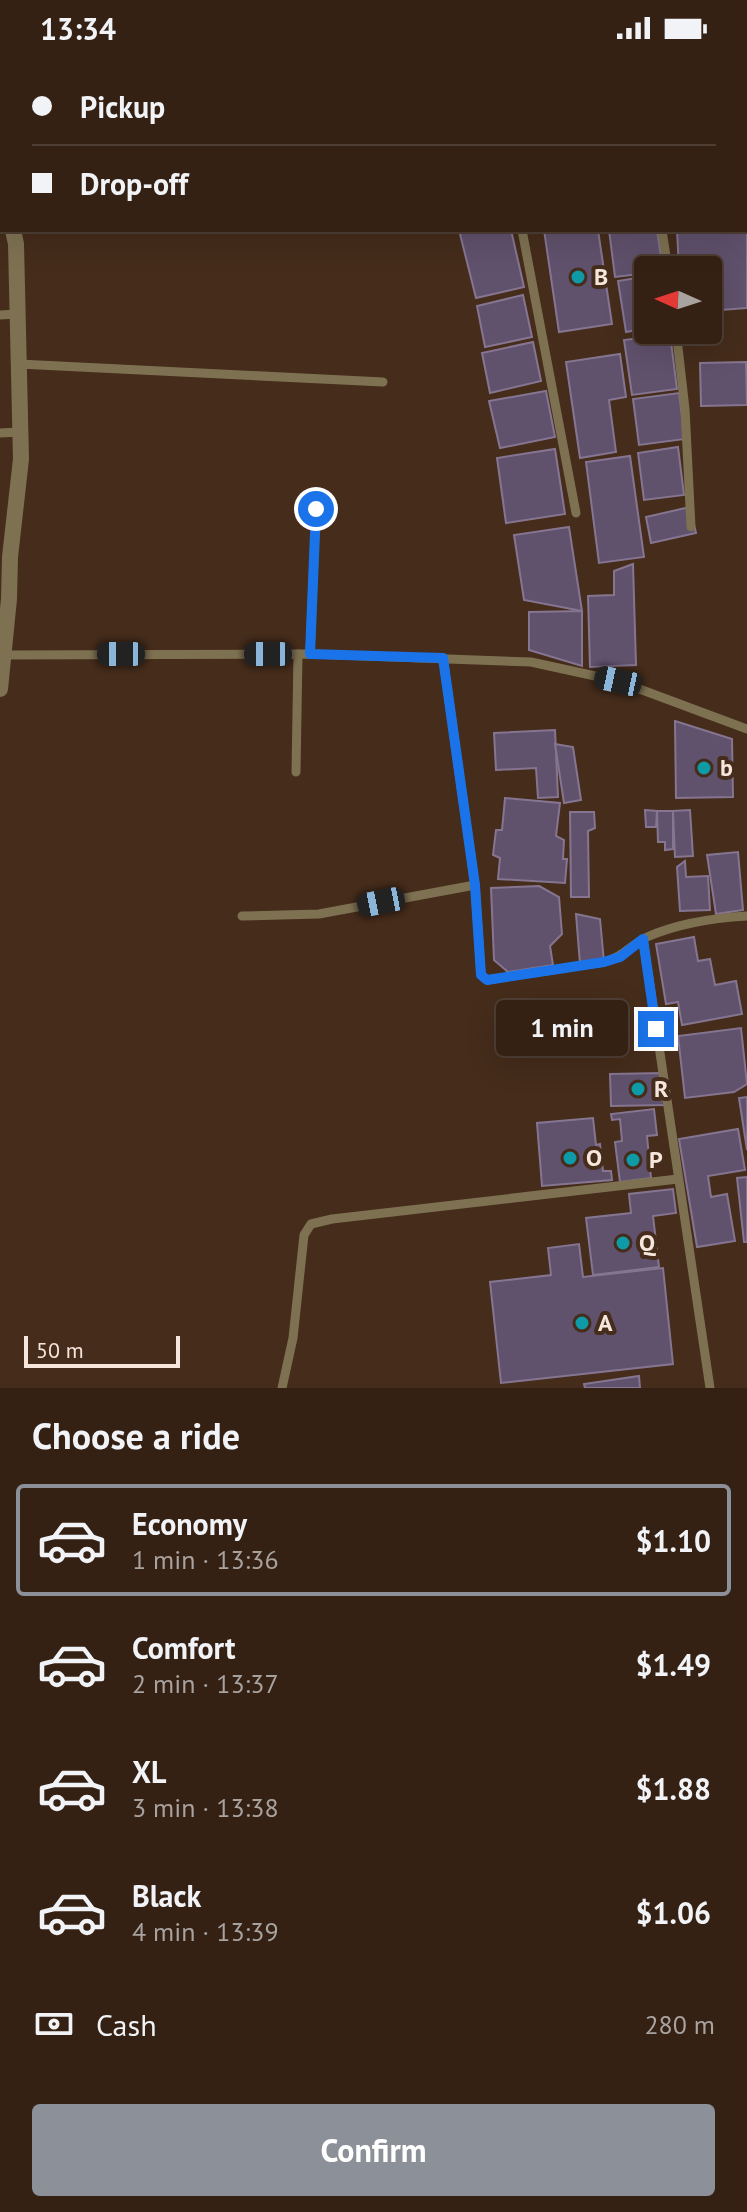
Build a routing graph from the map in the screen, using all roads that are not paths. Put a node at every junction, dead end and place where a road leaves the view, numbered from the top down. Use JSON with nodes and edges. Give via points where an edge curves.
{"nodes":[{"id":1,"x":13,"y":232,"type":"edge"},
{"id":2,"x":522,"y":232,"type":"edge"},
{"id":3,"x":662,"y":232,"type":"edge"},
{"id":4,"x":666,"y":256,"type":"edge"},
{"id":5,"x":8,"y":314,"type":"edge"},
{"id":6,"x":678,"y":344,"type":"edge"},
{"id":7,"x":19,"y":364,"type":"junction"},
{"id":8,"x":383,"y":382,"type":"dead end"},
{"id":9,"x":21,"y":432,"type":"junction"},
{"id":10,"x":0,"y":433,"type":"edge"},
{"id":11,"x":316,"y":509,"type":"dead end"},
{"id":12,"x":576,"y":513,"type":"dead end"},
{"id":13,"x":691,"y":527,"type":"dead end"},
{"id":14,"x":5,"y":558,"type":"edge"},
{"id":15,"x":298,"y":654,"type":"junction"},
{"id":16,"x":310,"y":654,"type":"junction"},
{"id":17,"x":3,"y":655,"type":"junction"},
{"id":18,"x":443,"y":658,"type":"junction"},
{"id":19,"x":0,"y":689,"type":"edge"},
{"id":20,"x":747,"y":729,"type":"edge"},
{"id":21,"x":296,"y":772,"type":"dead end"},
{"id":22,"x":475,"y":885,"type":"junction"},
{"id":23,"x":242,"y":916,"type":"dead end"},
{"id":24,"x":747,"y":916,"type":"edge"},
{"id":25,"x":643,"y":939,"type":"junction"},
{"id":26,"x":678,"y":1179,"type":"junction"},
{"id":27,"x":282,"y":1388,"type":"edge"},
{"id":28,"x":710,"y":1388,"type":"edge"}],
"edges":[{"from":1,"to":5,"type":"street"},
{"from":2,"to":12,"type":"lane"},
{"from":3,"to":4,"type":"lane"},
{"from":5,"to":7,"type":"street"},
{"from":6,"to":13,"type":"lane"},
{"from":7,"to":8,"type":"lane"},
{"from":7,"to":9,"type":"street"},
{"from":9,"to":10,"type":"lane"},
{"from":9,"to":14,"type":"street"},
{"from":11,"to":16,"type":"lane"},
{"from":14,"to":17,"type":"street","via":[[9,599]]},
{"from":15,"to":16,"type":"lane"},
{"from":15,"to":17,"type":"lane"},
{"from":15,"to":21,"type":"lane"},
{"from":16,"to":18,"type":"lane"},
{"from":17,"to":19,"type":"street"},
{"from":18,"to":20,"type":"lane","via":[[531,662],[618,681]]},
{"from":18,"to":22,"type":"lane"},
{"from":22,"to":23,"type":"lane","via":[[319,914]]},
{"from":22,"to":25,"type":"lane","via":[[481,975],[487,980],[620,957]]},
{"from":24,"to":25,"type":"lane","via":[[677,925]]},
{"from":25,"to":26,"type":"lane"},
{"from":26,"to":27,"type":"lane","via":[[311,1224],[304,1235]]},
{"from":26,"to":28,"type":"lane"}]}
